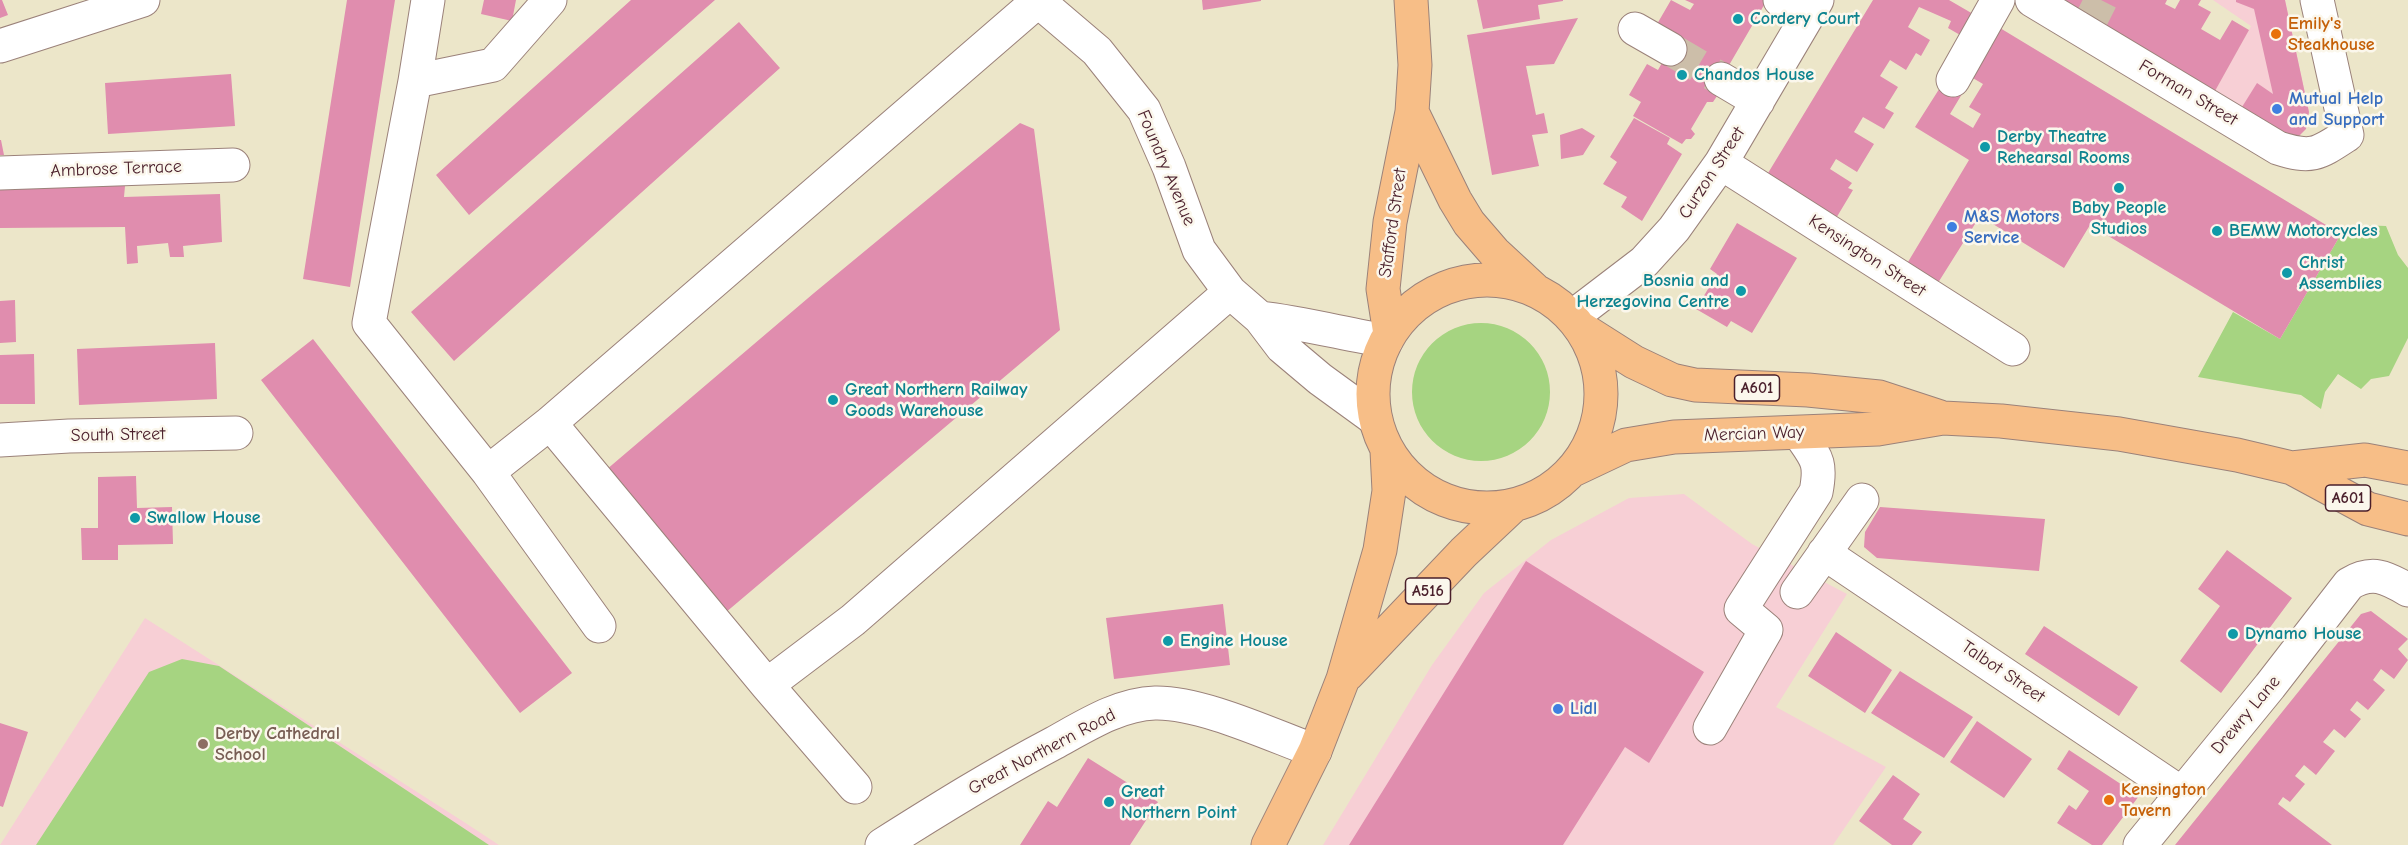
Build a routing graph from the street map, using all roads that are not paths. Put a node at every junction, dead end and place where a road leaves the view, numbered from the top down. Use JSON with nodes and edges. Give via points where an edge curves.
{"nodes":[{"id":1,"x":142,"y":0,"type":"edge"},
{"id":2,"x":428,"y":0,"type":"edge"},
{"id":3,"x":550,"y":0,"type":"edge"},
{"id":4,"x":1411,"y":0,"type":"edge"},
{"id":5,"x":1780,"y":0,"type":"edge"},
{"id":6,"x":1998,"y":0,"type":"edge"},
{"id":7,"x":2032,"y":0,"type":"edge"},
{"id":8,"x":2317,"y":0,"type":"edge"},
{"id":9,"x":1037,"y":1,"type":"edge"},
{"id":10,"x":1812,"y":8,"type":"edge"},
{"id":11,"x":1635,"y":28,"type":"dead end"},
{"id":12,"x":0,"y":46,"type":"edge"},
{"id":13,"x":1670,"y":49,"type":"tunnel mouth"},
{"id":14,"x":1721,"y":79,"type":"tunnel mouth"},
{"id":15,"x":1953,"y":80,"type":"dead end"},
{"id":16,"x":415,"y":81,"type":"junction"},
{"id":17,"x":1758,"y":101,"type":"junction"},
{"id":18,"x":1412,"y":112,"type":"junction"},
{"id":19,"x":1721,"y":163,"type":"junction"},
{"id":20,"x":233,"y":165,"type":"dead end"},
{"id":21,"x":0,"y":173,"type":"edge"},
{"id":22,"x":1230,"y":292,"type":"junction"},
{"id":23,"x":1537,"y":292,"type":"junction"},
{"id":24,"x":1260,"y":318,"type":"junction"},
{"id":25,"x":1577,"y":323,"type":"junction"},
{"id":26,"x":1388,"y":338,"type":"junction"},
{"id":27,"x":2013,"y":349,"type":"dead end"},
{"id":28,"x":1943,"y":418,"type":"junction"},
{"id":29,"x":1375,"y":419,"type":"junction"},
{"id":30,"x":550,"y":423,"type":"junction"},
{"id":31,"x":1799,"y":433,"type":"junction"},
{"id":32,"x":236,"y":434,"type":"dead end"},
{"id":33,"x":0,"y":440,"type":"edge"},
{"id":34,"x":1387,"y":451,"type":"junction"},
{"id":35,"x":2292,"y":468,"type":"junction"},
{"id":36,"x":2408,"y":468,"type":"edge"},
{"id":37,"x":1571,"y":471,"type":"junction"},
{"id":38,"x":488,"y":472,"type":"junction"},
{"id":39,"x":1862,"y":500,"type":"dead end"},
{"id":40,"x":1514,"y":505,"type":"junction"},
{"id":41,"x":2408,"y":519,"type":"edge"},
{"id":42,"x":1824,"y":553,"type":"junction"},
{"id":43,"x":2408,"y":590,"type":"edge"},
{"id":44,"x":1797,"y":592,"type":"dead end"},
{"id":45,"x":599,"y":626,"type":"dead end"},
{"id":46,"x":1343,"y":679,"type":"junction"},
{"id":47,"x":767,"y":685,"type":"junction"},
{"id":48,"x":1710,"y":728,"type":"dead end"},
{"id":49,"x":1315,"y":751,"type":"junction"},
{"id":50,"x":855,"y":787,"type":"dead end"},
{"id":51,"x":2181,"y":793,"type":"junction"},
{"id":52,"x":882,"y":845,"type":"edge"},
{"id":53,"x":1268,"y":845,"type":"edge"},
{"id":54,"x":2140,"y":845,"type":"edge"}],
"edges":[{"from":1,"to":12,"type":"street"},
{"from":2,"to":16,"type":"street"},
{"from":3,"to":16,"type":"street","via":[[493,65]]},
{"from":4,"to":18,"type":"main road","name":"Stafford Street","number":"A601","via":[[1415,65]]},
{"from":5,"to":10,"type":"street"},
{"from":6,"to":15,"type":"street"},
{"from":7,"to":8,"type":"street","name":"Forman Street","via":[[2089,26],[2278,148],[2299,155],[2320,153],[2346,135]]},
{"from":9,"to":22,"type":"street","name":"Foundry Avenue","via":[[1097,51],[1143,110],[1169,166],[1199,250]]},
{"from":9,"to":30,"type":"street"},
{"from":10,"to":17,"type":"street","name":"Curzon Street"},
{"from":11,"to":13,"type":"street"},
{"from":14,"to":17,"type":"street"},
{"from":16,"to":38,"type":"street","via":[[369,323]]},
{"from":17,"to":19,"type":"street","name":"Curzon Street"},
{"from":18,"to":23,"type":"main road","name":"Stafford Street","number":"A601","via":[[1469,223]]},
{"from":18,"to":26,"type":"main road","name":"Stafford Street","number":"A601","via":[[1386,250],[1383,289]]},
{"from":19,"to":25,"type":"street","name":"Curzon Street","via":[[1674,230]]},
{"from":19,"to":27,"type":"street","name":"Kensington Street"},
{"from":20,"to":21,"type":"street","name":"Ambrose Terrace"},
{"from":22,"to":24,"type":"street","name":"Foundry Avenue"},
{"from":22,"to":47,"type":"street","via":[[853,620]]},
{"from":23,"to":25,"type":"main road","number":"A601"},
{"from":23,"to":26,"type":"main road","number":"A601","via":[[1497,281],[1455,285],[1418,304]]},
{"from":24,"to":26,"type":"street"},
{"from":24,"to":29,"type":"street","name":"Foundry Avenue","via":[[1282,347]]},
{"from":25,"to":28,"type":"main road","name":"Mercian Way","number":"A601","via":[[1634,362],[1672,380],[1695,385],[1879,397]]},
{"from":25,"to":37,"type":"main road","number":"A601","via":[[1598,368],[1601,395],[1598,423],[1587,449]]},
{"from":26,"to":29,"type":"main road","number":"A601","via":[[1373,383]]},
{"from":28,"to":31,"type":"main road","name":"Mercian Way","number":"A601","via":[[1878,429]]},
{"from":28,"to":35,"type":"main road","name":"Mercian Way","number":"A601","via":[[2119,434]]},
{"from":29,"to":34,"type":"main road","number":"A601"},
{"from":30,"to":38,"type":"street"},
{"from":30,"to":47,"type":"street"},
{"from":31,"to":37,"type":"main road","name":"Mercian Way","number":"A601","via":[[1649,441],[1626,445]]},
{"from":31,"to":48,"type":"street","via":[[1820,471],[1816,492],[1741,609],[1766,630]]},
{"from":32,"to":33,"type":"street","name":"South Street"},
{"from":34,"to":40,"type":"main road","number":"A601","via":[[1414,483],[1432,495],[1472,508]]},
{"from":34,"to":46,"type":"main road","number":"A516","via":[[1389,491],[1380,550]]},
{"from":35,"to":36,"type":"main road","name":"Mercian Way","number":"A601","via":[[2365,460]]},
{"from":35,"to":41,"type":"main road","name":"Mercian Way","number":"A601","via":[[2368,509]]},
{"from":37,"to":40,"type":"main road","number":"A601","via":[[1545,493]]},
{"from":38,"to":45,"type":"street"},
{"from":39,"to":42,"type":"street"},
{"from":40,"to":46,"type":"main road","number":"A516"},
{"from":42,"to":44,"type":"street"},
{"from":42,"to":51,"type":"street","name":"Talbot Street"},
{"from":43,"to":51,"type":"street","name":"Drewry Lane","via":[[2378,576],[2362,576],[2349,584],[2271,686]]},
{"from":46,"to":49,"type":"main road","number":"A516"},
{"from":47,"to":50,"type":"street"},
{"from":49,"to":52,"type":"street","name":"Great Northern Road","via":[[1201,710],[1175,704],[1126,706],[985,780]]},
{"from":49,"to":53,"type":"main road","number":"A516"},
{"from":51,"to":54,"type":"street","name":"Drewry Lane"}]}
